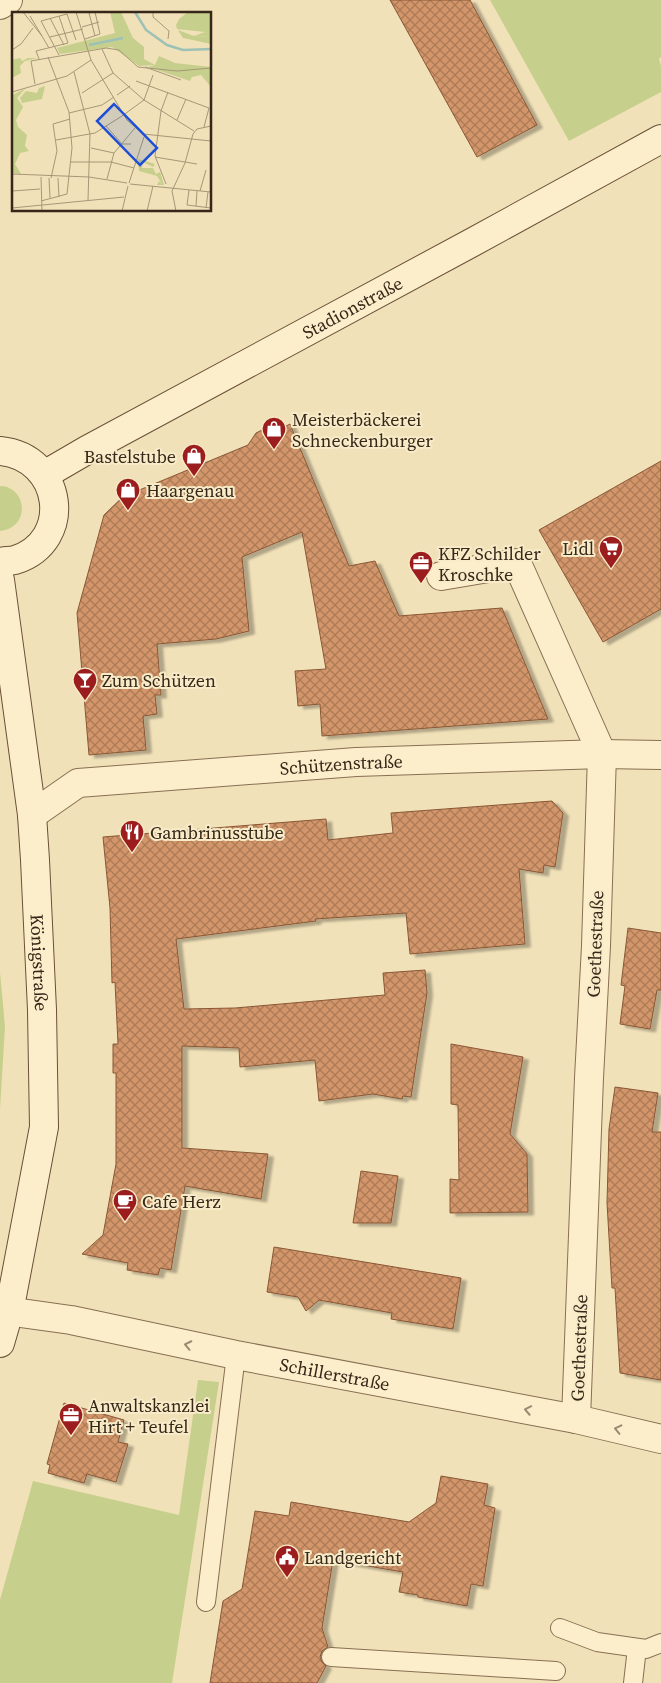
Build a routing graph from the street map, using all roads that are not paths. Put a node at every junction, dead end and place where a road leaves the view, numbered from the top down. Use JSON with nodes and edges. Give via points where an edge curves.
{"nodes":[{"id":1,"x":8,"y":0,"type":"edge"},
{"id":2,"x":0,"y":5,"type":"edge"},
{"id":3,"x":661,"y":139,"type":"edge"},
{"id":4,"x":0,"y":451,"type":"edge"},
{"id":5,"x":44,"y":475,"type":"junction"},
{"id":6,"x":0,"y":562,"type":"edge"},
{"id":7,"x":441,"y":576,"type":"dead end"},
{"id":8,"x":0,"y":580,"type":"edge"},
{"id":9,"x":602,"y":754,"type":"junction"},
{"id":10,"x":661,"y":755,"type":"edge"},
{"id":11,"x":32,"y":815,"type":"junction"},
{"id":12,"x":5,"y":1311,"type":"edge"},
{"id":13,"x":0,"y":1343,"type":"edge"},
{"id":14,"x":236,"y":1355,"type":"junction"},
{"id":15,"x":576,"y":1419,"type":"junction"},
{"id":16,"x":661,"y":1439,"type":"edge"},
{"id":17,"x":206,"y":1602,"type":"dead end"},
{"id":18,"x":560,"y":1628,"type":"dead end"},
{"id":19,"x":661,"y":1643,"type":"edge"},
{"id":20,"x":637,"y":1648,"type":"junction"},
{"id":21,"x":331,"y":1657,"type":"dead end"},
{"id":22,"x":556,"y":1671,"type":"dead end"},
{"id":23,"x":633,"y":1683,"type":"edge"}],
"edges":[{"from":1,"to":2,"type":"street"},
{"from":3,"to":5,"type":"street","name":"Stadionstraße"},
{"from":4,"to":5,"type":"street","via":[[18,454]]},
{"from":5,"to":6,"type":"street","via":[[52,490],[55,508],[52,525],[31,552],[15,560]]},
{"from":7,"to":9,"type":"street","name":"Goethestraße","via":[[517,563]]},
{"from":8,"to":11,"type":"street","name":"Königstraße"},
{"from":9,"to":10,"type":"street","name":"Schützenstraße"},
{"from":9,"to":11,"type":"street","name":"Schützenstraße","via":[[356,762],[78,783]]},
{"from":9,"to":15,"type":"street","name":"Goethestraße"},
{"from":11,"to":12,"type":"street","name":"Königstraße","via":[[44,1127]]},
{"from":12,"to":13,"type":"street","name":"Königstraße"},
{"from":14,"to":12,"type":"street","name":"Schillerstraße","one_way":true,"via":[[71,1320]]},
{"from":15,"to":14,"type":"street","name":"Schillerstraße","one_way":true},
{"from":14,"to":17,"type":"lane"},
{"from":16,"to":15,"type":"street","name":"Schillerstraße","one_way":true},
{"from":18,"to":20,"type":"lane","via":[[598,1642]]},
{"from":19,"to":20,"type":"lane","via":[[646,1649]]},
{"from":20,"to":23,"type":"lane"},
{"from":21,"to":22,"type":"lane"}]}
